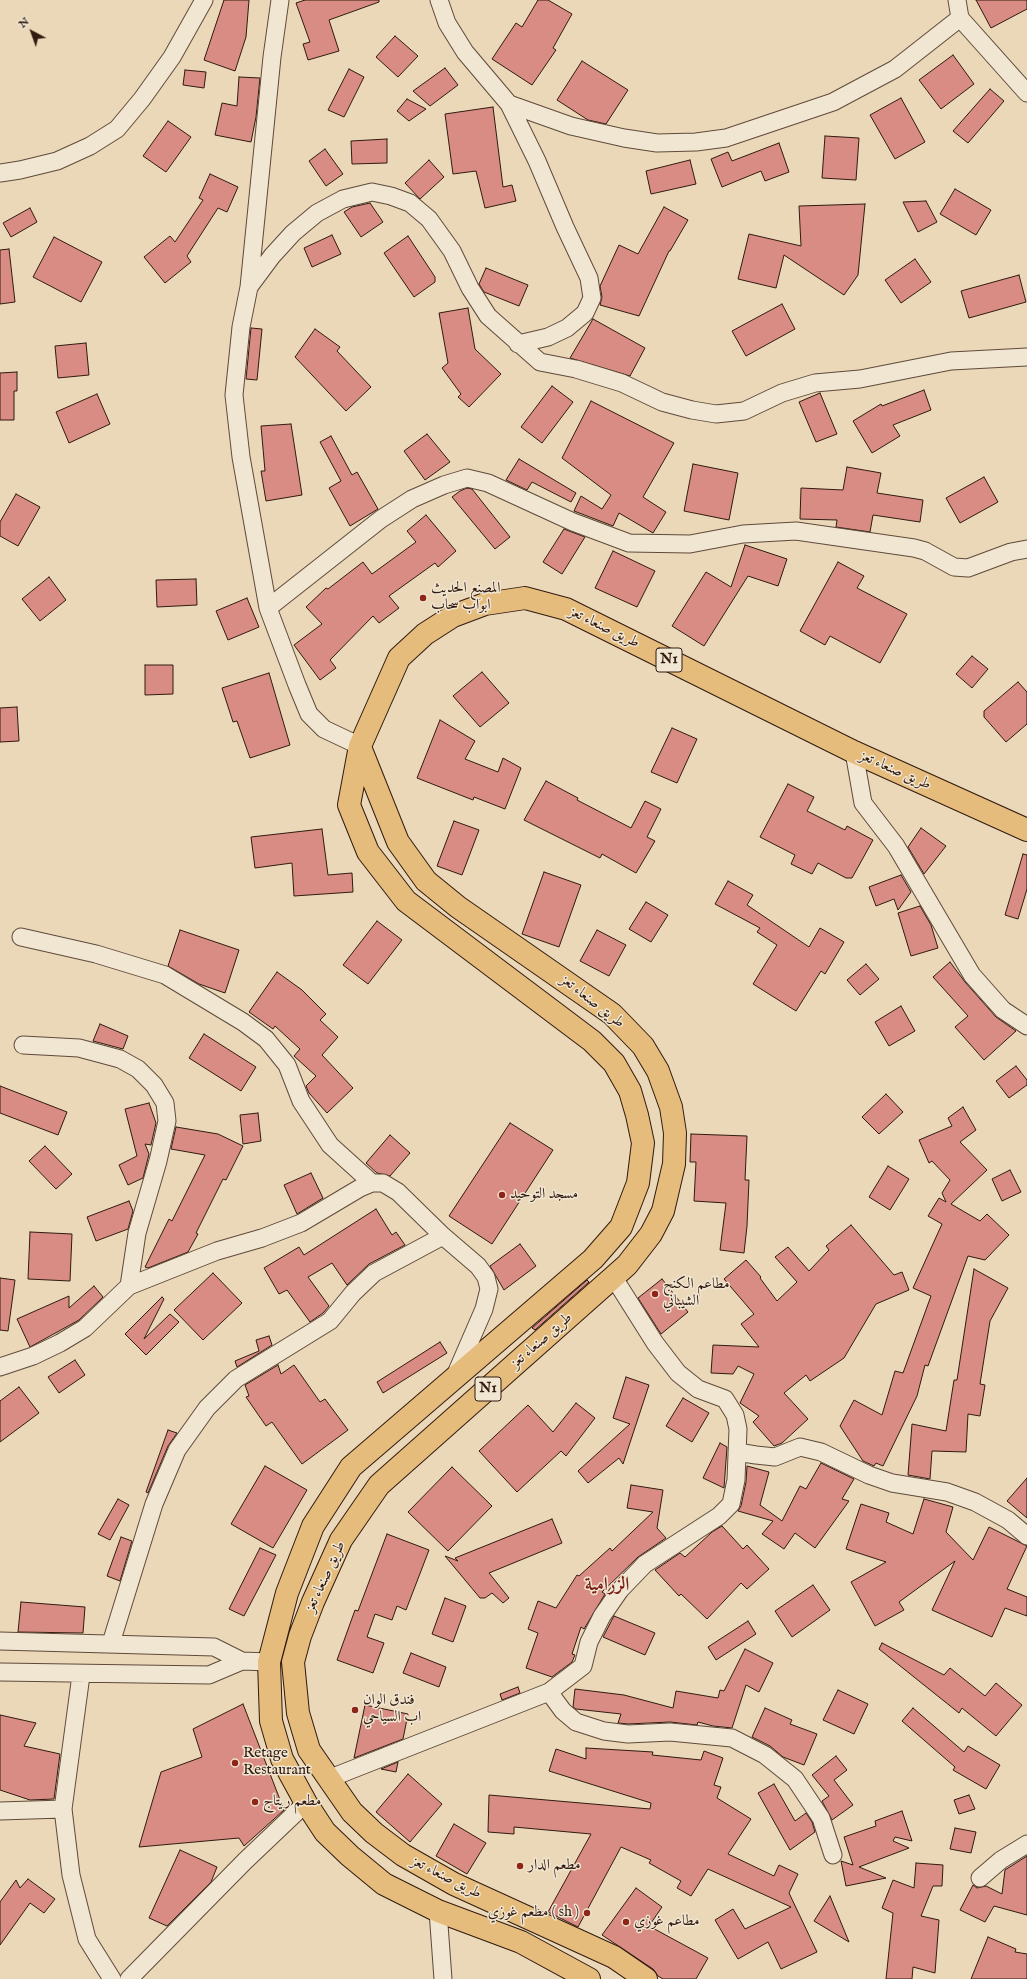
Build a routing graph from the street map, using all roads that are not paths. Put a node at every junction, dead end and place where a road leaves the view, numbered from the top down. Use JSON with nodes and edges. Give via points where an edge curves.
{"nodes":[{"id":1,"x":204,"y":0,"type":"edge"},
{"id":2,"x":280,"y":0,"type":"edge"},
{"id":3,"x":439,"y":0,"type":"edge"},
{"id":4,"x":957,"y":0,"type":"edge"},
{"id":5,"x":960,"y":18,"type":"junction"},
{"id":6,"x":1027,"y":93,"type":"edge"},
{"id":7,"x":509,"y":104,"type":"junction"},
{"id":8,"x":0,"y":173,"type":"edge"},
{"id":9,"x":249,"y":287,"type":"junction"},
{"id":10,"x":518,"y":344,"type":"junction"},
{"id":11,"x":1027,"y":357,"type":"edge"},
{"id":12,"x":1027,"y":549,"type":"edge"},
{"id":13,"x":268,"y":608,"type":"junction"},
{"id":14,"x":360,"y":746,"type":"junction"},
{"id":15,"x":854,"y":752,"type":"junction"},
{"id":16,"x":1027,"y":830,"type":"edge"},
{"id":17,"x":21,"y":937,"type":"dead end"},
{"id":18,"x":1027,"y":1026,"type":"edge"},
{"id":19,"x":22,"y":1045,"type":"dead end"},
{"id":20,"x":372,"y":1183,"type":"junction"},
{"id":21,"x":443,"y":1236,"type":"junction"},
{"id":22,"x":614,"y":1278,"type":"junction"},
{"id":23,"x":129,"y":1286,"type":"junction"},
{"id":24,"x":0,"y":1367,"type":"edge"},
{"id":25,"x":455,"y":1376,"type":"junction"},
{"id":26,"x":737,"y":1452,"type":"junction"},
{"id":27,"x":1027,"y":1536,"type":"edge"},
{"id":28,"x":0,"y":1641,"type":"edge"},
{"id":29,"x":111,"y":1643,"type":"junction"},
{"id":30,"x":242,"y":1661,"type":"junction"},
{"id":31,"x":269,"y":1662,"type":"junction"},
{"id":32,"x":294,"y":1662,"type":"junction"},
{"id":33,"x":0,"y":1672,"type":"edge"},
{"id":34,"x":82,"y":1675,"type":"junction"},
{"id":35,"x":549,"y":1692,"type":"junction"},
{"id":36,"x":328,"y":1779,"type":"junction"},
{"id":37,"x":306,"y":1803,"type":"junction"},
{"id":38,"x":63,"y":1809,"type":"junction"},
{"id":39,"x":0,"y":1811,"type":"edge"},
{"id":40,"x":1027,"y":1844,"type":"edge"},
{"id":41,"x":833,"y":1856,"type":"dead end"},
{"id":42,"x":980,"y":1878,"type":"dead end"},
{"id":43,"x":438,"y":1911,"type":"junction"},
{"id":44,"x":112,"y":1979,"type":"edge"},
{"id":45,"x":130,"y":1979,"type":"edge"},
{"id":46,"x":443,"y":1979,"type":"edge"},
{"id":47,"x":589,"y":1979,"type":"edge"},
{"id":48,"x":646,"y":1979,"type":"edge"}],
"edges":[{"from":1,"to":8,"type":"street","via":[[172,56],[142,99],[116,129],[90,146],[57,161]]},
{"from":2,"to":9,"type":"street"},
{"from":3,"to":7,"type":"street","via":[[447,23],[465,52]]},
{"from":4,"to":5,"type":"street"},
{"from":5,"to":6,"type":"street"},
{"from":5,"to":7,"type":"street","via":[[895,69],[833,102],[726,138],[657,143],[624,138],[571,126]]},
{"from":7,"to":10,"type":"street","via":[[589,278],[592,298],[585,313],[567,328],[548,337]]},
{"from":9,"to":10,"type":"street","via":[[293,233],[317,213],[344,199],[372,192],[391,196],[410,203],[429,219],[452,251],[470,288],[488,316]]},
{"from":9,"to":13,"type":"street","via":[[241,327],[234,395],[241,457]]},
{"from":10,"to":11,"type":"street","via":[[540,362],[576,369],[622,383],[662,402],[716,414],[744,411],[782,393],[815,383],[860,379],[951,361]]},
{"from":12,"to":13,"type":"street","via":[[1011,552],[968,568],[954,567],[925,551],[914,548],[796,532],[743,534],[690,544],[629,542],[573,522],[488,483],[467,478],[412,499],[381,519]]},
{"from":13,"to":14,"type":"street","via":[[309,714],[324,728]]},
{"from":14,"to":15,"type":"highway","name":"طريق صنعاء تعز","number":"N1","via":[[399,658],[425,634],[453,616],[485,604],[525,598],[566,609]]},
{"from":14,"to":22,"type":"highway","name":"طريق صنعاء تعز","number":"N1","via":[[398,842],[426,881],[458,907],[612,1014],[642,1046],[658,1070],[671,1107],[675,1133],[674,1164],[663,1211],[651,1234]]},
{"from":14,"to":25,"type":"highway","name":"طريق صنعاء تعز","number":"N1","via":[[349,805],[368,852],[406,901],[592,1041],[614,1063],[630,1091],[642,1143],[638,1183],[621,1227],[592,1259]]},
{"from":15,"to":16,"type":"highway","name":"طريق صنعاء تعز","number":"N1"},
{"from":15,"to":18,"type":"street","via":[[863,804],[896,846],[972,975],[1003,1010]]},
{"from":17,"to":20,"type":"street","via":[[96,954],[165,975],[242,1022],[266,1039],[287,1065],[301,1101],[330,1145]]},
{"from":19,"to":23,"type":"street","via":[[79,1048],[120,1059],[138,1069],[154,1085],[165,1103],[167,1121],[137,1233]]},
{"from":20,"to":21,"type":"street","via":[[383,1183],[398,1192]]},
{"from":20,"to":23,"type":"street","via":[[301,1223],[217,1251]]},
{"from":21,"to":25,"type":"street","via":[[478,1266],[486,1277],[488,1289],[484,1309]]},
{"from":21,"to":29,"type":"street","via":[[374,1273],[330,1321],[236,1379],[207,1408],[177,1450],[154,1504]]},
{"from":22,"to":26,"type":"street","via":[[655,1343],[678,1373],[698,1389],[725,1399],[738,1429]]},
{"from":22,"to":32,"type":"highway","name":"طريق صنعاء تعز","number":"N1","via":[[380,1485],[341,1540],[313,1602],[300,1636]]},
{"from":23,"to":24,"type":"street","via":[[85,1328],[60,1344]]},
{"from":25,"to":31,"type":"highway","name":"طريق صنعاء تعز","number":"N1","via":[[351,1468],[313,1526],[287,1593]]},
{"from":26,"to":27,"type":"street","via":[[775,1456],[800,1447],[821,1452],[892,1483],[947,1492],[975,1502],[1008,1520]]},
{"from":26,"to":35,"type":"street","via":[[736,1480],[731,1504],[719,1516],[645,1564],[620,1590],[602,1616],[589,1642],[584,1666]]},
{"from":28,"to":29,"type":"street"},
{"from":29,"to":30,"type":"street","via":[[214,1647]]},
{"from":30,"to":31,"type":"street"},
{"from":30,"to":34,"type":"street","via":[[209,1675]]},
{"from":31,"to":32,"type":"highway"},
{"from":31,"to":37,"type":"highway","name":"طريق صنعاء تعز","number":"N1","via":[[271,1721],[282,1759]]},
{"from":32,"to":36,"type":"highway","name":"طريق صنعاء تعز","number":"N1","via":[[298,1713],[309,1750]]},
{"from":33,"to":34,"type":"street"},
{"from":34,"to":38,"type":"street"},
{"from":35,"to":36,"type":"street"},
{"from":35,"to":41,"type":"street","via":[[563,1712],[576,1722],[604,1731],[628,1734],[670,1732],[732,1738],[765,1754],[795,1779],[821,1818]]},
{"from":36,"to":48,"type":"highway","name":"طريق صنعاء تعز","number":"N1","via":[[352,1812],[403,1856],[454,1884],[614,1957]]},
{"from":37,"to":43,"type":"highway","name":"طريق صنعاء تعز","number":"N1","via":[[325,1832],[384,1884]]},
{"from":37,"to":45,"type":"street","via":[[245,1861]]},
{"from":38,"to":39,"type":"street"},
{"from":38,"to":44,"type":"street","via":[[72,1875],[87,1939]]},
{"from":40,"to":42,"type":"street","via":[[1000,1860]]},
{"from":43,"to":46,"type":"street"},
{"from":43,"to":47,"type":"highway","name":"طريق صنعاء تعز","number":"N1","via":[[521,1942]]}]}
